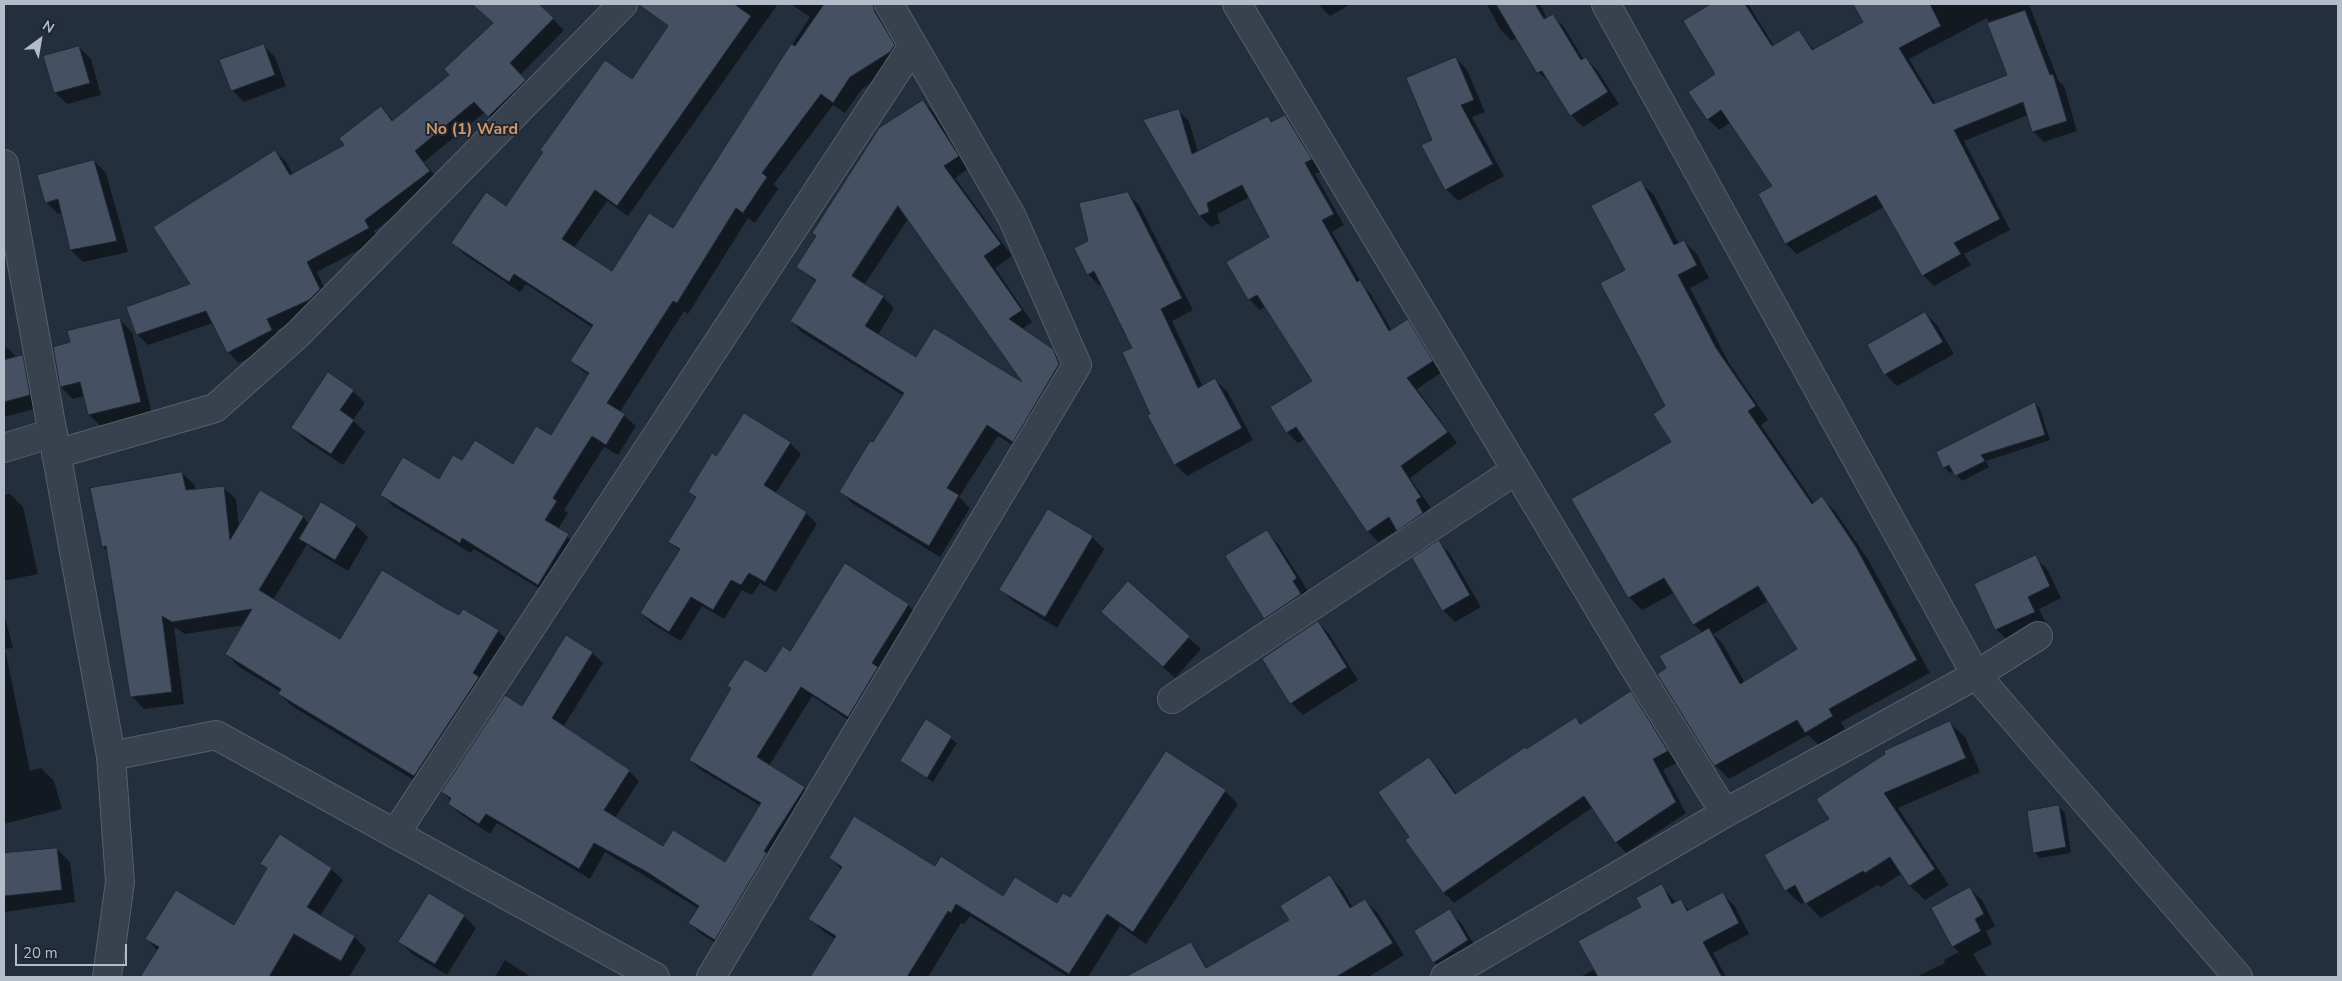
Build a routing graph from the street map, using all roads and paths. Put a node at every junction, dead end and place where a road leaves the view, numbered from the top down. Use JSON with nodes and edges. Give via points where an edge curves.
{"nodes":[{"id":1,"x":623,"y":4,"type":"edge"},
{"id":2,"x":889,"y":4,"type":"edge"},
{"id":3,"x":1237,"y":4,"type":"edge"},
{"id":4,"x":1606,"y":4,"type":"edge"},
{"id":5,"x":914,"y":46,"type":"junction"},
{"id":6,"x":4,"y":164,"type":"edge"},
{"id":7,"x":54,"y":444,"type":"junction"},
{"id":8,"x":4,"y":448,"type":"edge"},
{"id":9,"x":1516,"y":470,"type":"junction"},
{"id":10,"x":2038,"y":636,"type":"dead end"},
{"id":11,"x":1976,"y":675,"type":"junction"},
{"id":12,"x":1172,"y":699,"type":"dead end"},
{"id":13,"x":111,"y":756,"type":"junction"},
{"id":14,"x":1725,"y":813,"type":"junction"},
{"id":15,"x":395,"y":834,"type":"junction"},
{"id":16,"x":107,"y":977,"type":"edge"},
{"id":17,"x":655,"y":977,"type":"edge"},
{"id":18,"x":711,"y":977,"type":"edge"},
{"id":19,"x":1445,"y":977,"type":"edge"},
{"id":20,"x":2238,"y":977,"type":"edge"}],
"edges":[{"from":1,"to":7,"type":"street","via":[[297,334],[215,408]]},
{"from":2,"to":5,"type":"street"},
{"from":3,"to":9,"type":"street"},
{"from":4,"to":11,"type":"street"},
{"from":5,"to":15,"type":"street"},
{"from":5,"to":18,"type":"street","via":[[1012,217],[1077,365]]},
{"from":6,"to":7,"type":"street"},
{"from":7,"to":8,"type":"street"},
{"from":7,"to":13,"type":"street"},
{"from":9,"to":12,"type":"street"},
{"from":9,"to":14,"type":"street"},
{"from":10,"to":11,"type":"street"},
{"from":11,"to":14,"type":"street"},
{"from":11,"to":20,"type":"street"},
{"from":13,"to":15,"type":"street","via":[[216,735]]},
{"from":13,"to":16,"type":"street","via":[[120,882]]},
{"from":14,"to":19,"type":"street"},
{"from":15,"to":17,"type":"street"}]}
